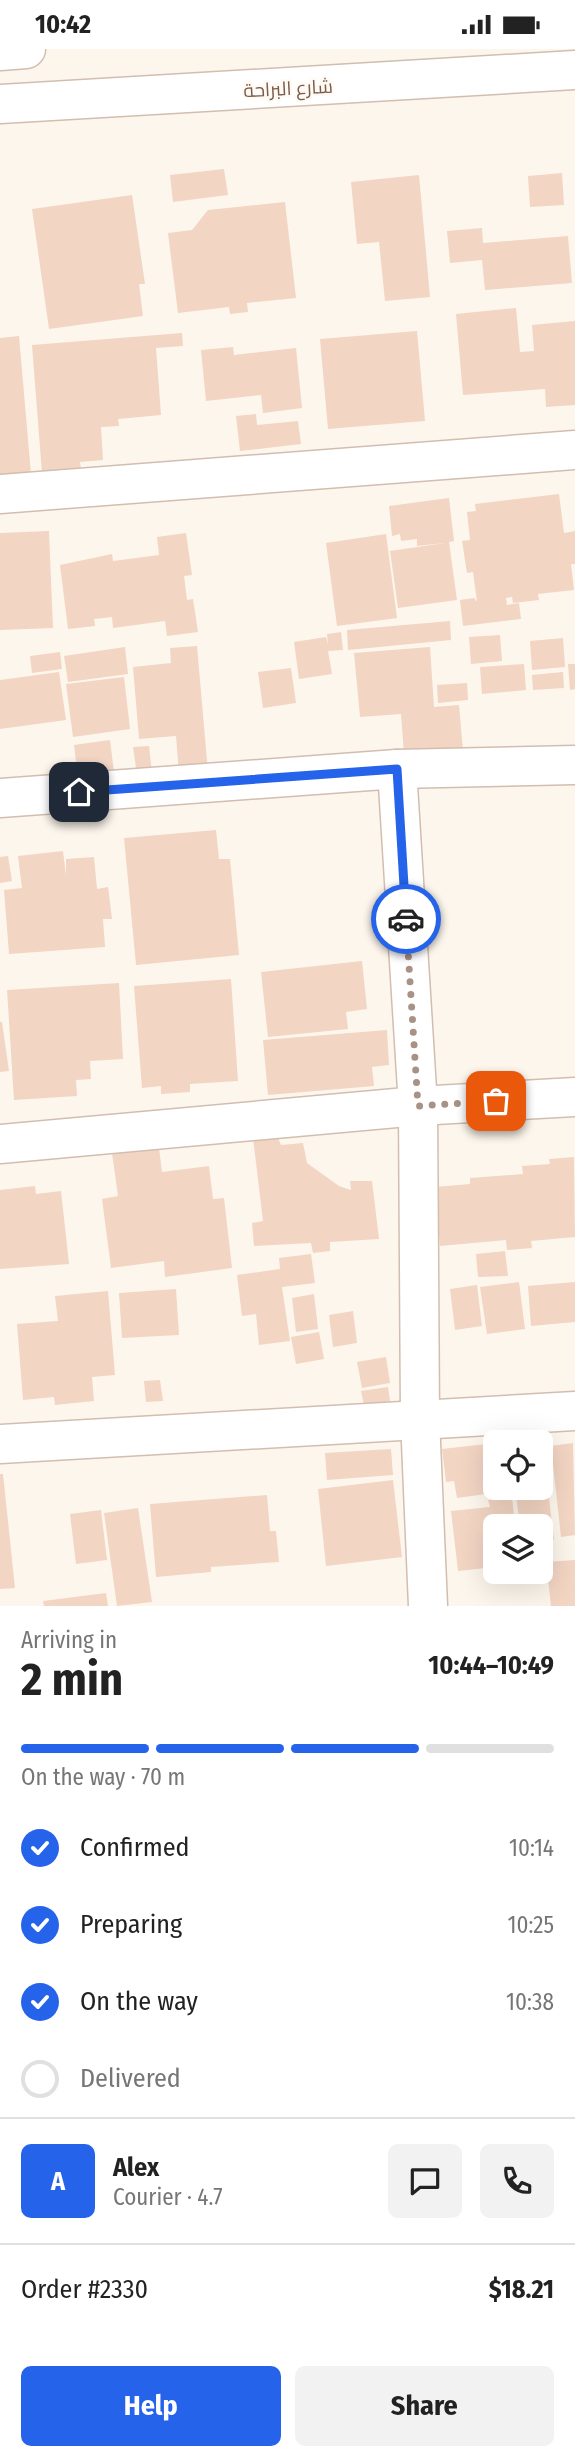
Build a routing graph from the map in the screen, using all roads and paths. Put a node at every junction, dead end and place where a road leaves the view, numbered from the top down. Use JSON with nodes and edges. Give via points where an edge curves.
{"nodes":[{"id":1,"x":26,"y":49,"type":"edge"},
{"id":2,"x":0,"y":51,"type":"edge"},
{"id":3,"x":574,"y":78,"type":"edge"},
{"id":4,"x":0,"y":104,"type":"edge"},
{"id":5,"x":575,"y":450,"type":"edge"},
{"id":6,"x":0,"y":494,"type":"edge"},
{"id":7,"x":575,"y":765,"type":"edge"},
{"id":8,"x":397,"y":769,"type":"junction"},
{"id":9,"x":0,"y":798,"type":"edge"},
{"id":10,"x":575,"y":1097,"type":"edge"},
{"id":11,"x":418,"y":1106,"type":"junction"},
{"id":12,"x":0,"y":1144,"type":"edge"},
{"id":13,"x":575,"y":1411,"type":"edge"},
{"id":14,"x":420,"y":1419,"type":"junction"},
{"id":15,"x":0,"y":1444,"type":"edge"},
{"id":16,"x":428,"y":1606,"type":"edge"}],
"edges":[{"from":1,"to":2,"type":"street"},
{"from":3,"to":4,"type":"street","name":"شارع البراحة"},
{"from":5,"to":6,"type":"street"},
{"from":7,"to":8,"type":"street"},
{"from":8,"to":9,"type":"street"},
{"from":8,"to":11,"type":"street"},
{"from":10,"to":11,"type":"street"},
{"from":11,"to":12,"type":"street"},
{"from":11,"to":14,"type":"street"},
{"from":13,"to":14,"type":"street"},
{"from":14,"to":15,"type":"street"},
{"from":14,"to":16,"type":"street"}]}
